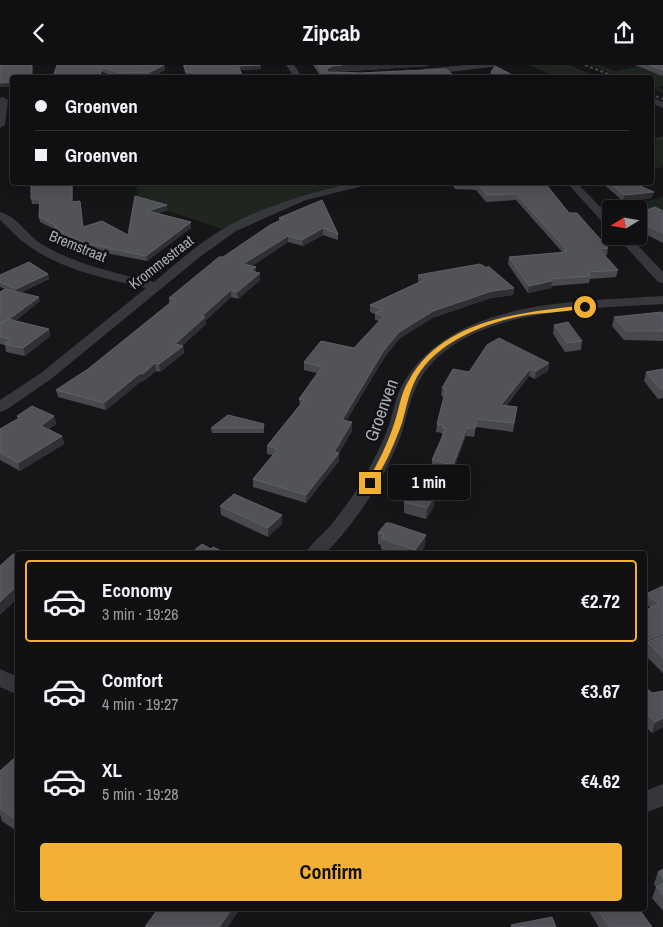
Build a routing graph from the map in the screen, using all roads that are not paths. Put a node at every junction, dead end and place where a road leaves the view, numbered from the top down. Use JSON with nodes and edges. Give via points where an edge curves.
{"nodes":[{"id":1,"x":492,"y":65,"type":"edge"},
{"id":2,"x":461,"y":67,"type":"edge"},
{"id":3,"x":411,"y":72,"type":"edge"},
{"id":4,"x":4,"y":97,"type":"edge"},
{"id":5,"x":0,"y":125,"type":"edge"},
{"id":6,"x":356,"y":185,"type":"edge"},
{"id":7,"x":574,"y":185,"type":"edge"},
{"id":8,"x":0,"y":215,"type":"edge"},
{"id":9,"x":602,"y":215,"type":"edge"},
{"id":10,"x":631,"y":245,"type":"edge"},
{"id":11,"x":663,"y":279,"type":"edge"},
{"id":12,"x":155,"y":286,"type":"junction"},
{"id":13,"x":663,"y":300,"type":"edge"},
{"id":14,"x":0,"y":407,"type":"edge"},
{"id":15,"x":317,"y":551,"type":"edge"},
{"id":16,"x":0,"y":677,"type":"edge"},
{"id":17,"x":15,"y":685,"type":"edge"},
{"id":18,"x":663,"y":794,"type":"edge"},
{"id":19,"x":647,"y":802,"type":"edge"}],
"edges":[{"from":1,"to":2,"type":"street"},
{"from":2,"to":3,"type":"street"},
{"from":4,"to":5,"type":"street"},
{"from":6,"to":12,"type":"street","name":"Krommestraat","via":[[302,198],[232,229]]},
{"from":7,"to":9,"type":"street"},
{"from":8,"to":12,"type":"street","name":"Bremstraat","via":[[25,239],[65,261]]},
{"from":10,"to":11,"type":"street"},
{"from":12,"to":14,"type":"street","name":"Krommestraat","via":[[46,376]]},
{"from":13,"to":15,"type":"street","name":"Groenven","via":[[512,316],[449,341],[426,359],[410,383],[380,468],[350,513]]},
{"from":16,"to":17,"type":"street"},
{"from":18,"to":19,"type":"street"}]}
